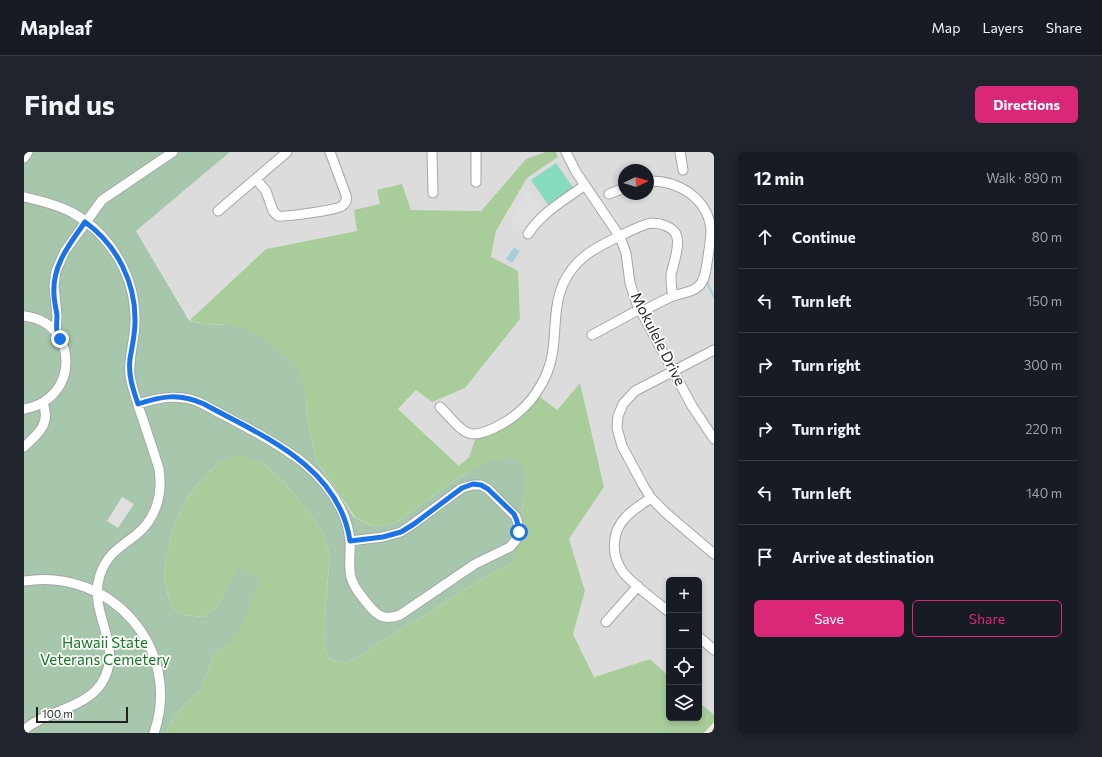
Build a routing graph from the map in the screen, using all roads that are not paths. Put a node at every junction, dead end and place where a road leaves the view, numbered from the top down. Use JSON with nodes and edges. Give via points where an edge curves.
{"nodes":[{"id":1,"x":28,"y":152,"type":"edge"},
{"id":2,"x":173,"y":152,"type":"edge"},
{"id":3,"x":287,"y":152,"type":"edge"},
{"id":4,"x":330,"y":152,"type":"edge"},
{"id":5,"x":432,"y":152,"type":"edge"},
{"id":6,"x":476,"y":152,"type":"edge"},
{"id":7,"x":680,"y":152,"type":"edge"},
{"id":8,"x":569,"y":153,"type":"edge"},
{"id":9,"x":24,"y":158,"type":"edge"},
{"id":10,"x":683,"y":170,"type":"dead end"},
{"id":11,"x":256,"y":179,"type":"junction"},
{"id":12,"x":654,"y":181,"type":"edge"},
{"id":13,"x":476,"y":182,"type":"dead end"},
{"id":14,"x":585,"y":185,"type":"junction"},
{"id":15,"x":618,"y":190,"type":"edge"},
{"id":16,"x":433,"y":192,"type":"dead end"},
{"id":17,"x":609,"y":194,"type":"dead end"},
{"id":18,"x":24,"y":196,"type":"edge"},
{"id":19,"x":218,"y":212,"type":"dead end"},
{"id":20,"x":85,"y":222,"type":"junction"},
{"id":21,"x":528,"y":234,"type":"dead end"},
{"id":22,"x":620,"y":237,"type":"junction"},
{"id":23,"x":673,"y":296,"type":"junction"},
{"id":24,"x":640,"y":310,"type":"junction"},
{"id":25,"x":24,"y":316,"type":"edge"},
{"id":26,"x":56,"y":334,"type":"junction"},
{"id":27,"x":592,"y":335,"type":"dead end"},
{"id":28,"x":714,"y":350,"type":"edge"},
{"id":29,"x":673,"y":370,"type":"junction"},
{"id":30,"x":43,"y":403,"type":"junction"},
{"id":31,"x":138,"y":404,"type":"junction"},
{"id":32,"x":440,"y":407,"type":"dead end"},
{"id":33,"x":24,"y":409,"type":"edge"},
{"id":34,"x":714,"y":439,"type":"edge"},
{"id":35,"x":24,"y":447,"type":"edge"},
{"id":36,"x":651,"y":498,"type":"junction"},
{"id":37,"x":350,"y":541,"type":"junction"},
{"id":38,"x":714,"y":554,"type":"edge"},
{"id":39,"x":24,"y":581,"type":"edge"},
{"id":40,"x":638,"y":586,"type":"junction"},
{"id":41,"x":97,"y":592,"type":"junction"},
{"id":42,"x":666,"y":609,"type":"edge"},
{"id":43,"x":606,"y":622,"type":"dead end"},
{"id":44,"x":702,"y":640,"type":"edge"},
{"id":45,"x":714,"y":650,"type":"edge"},
{"id":46,"x":24,"y":730,"type":"edge"},
{"id":47,"x":154,"y":733,"type":"edge"}],
"edges":[{"from":1,"to":9,"type":"street"},
{"from":2,"to":20,"type":"street","via":[[102,200]]},
{"from":3,"to":11,"type":"street"},
{"from":4,"to":11,"type":"street","via":[[346,195],[341,207],[278,216],[273,211],[266,191]]},
{"from":5,"to":16,"type":"street"},
{"from":6,"to":13,"type":"street"},
{"from":7,"to":10,"type":"street"},
{"from":8,"to":14,"type":"street","name":"Mokulele Drive","via":[[572,165]]},
{"from":11,"to":19,"type":"street"},
{"from":12,"to":23,"type":"street","via":[[666,182],[686,190],[702,205],[710,225],[710,242],[702,282],[694,290]]},
{"from":14,"to":21,"type":"street","via":[[545,214]]},
{"from":14,"to":22,"type":"street","name":"Mokulele Drive"},
{"from":15,"to":17,"type":"street"},
{"from":18,"to":20,"type":"street","via":[[64,209]]},
{"from":20,"to":26,"type":"street","via":[[65,251],[56,272]]},
{"from":20,"to":31,"type":"street","via":[[112,248],[130,283],[135,322],[130,375]]},
{"from":22,"to":23,"type":"street","via":[[652,223],[666,226],[674,232],[678,240],[671,276]]},
{"from":22,"to":24,"type":"street","name":"Mokulele Drive","via":[[626,253],[632,290]]},
{"from":22,"to":32,"type":"street","via":[[586,255],[574,266],[565,280],[557,303],[553,350],[548,369],[540,386],[523,408],[496,428],[481,435],[474,435],[463,430]]},
{"from":23,"to":24,"type":"street"},
{"from":24,"to":27,"type":"street"},
{"from":24,"to":29,"type":"street","name":"Mokulele Drive"},
{"from":25,"to":26,"type":"street","via":[[47,324]]},
{"from":26,"to":30,"type":"street","via":[[65,352],[64,378],[57,390]]},
{"from":28,"to":29,"type":"street"},
{"from":29,"to":34,"type":"street","name":"Mokulele Drive","via":[[692,406]]},
{"from":29,"to":36,"type":"street","via":[[635,391],[623,404],[618,416],[620,440]]},
{"from":30,"to":33,"type":"street"},
{"from":30,"to":35,"type":"street","via":[[46,416],[43,427]]},
{"from":31,"to":37,"type":"street","via":[[166,396],[192,399],[291,453],[316,474],[336,500],[346,522]]},
{"from":31,"to":41,"type":"street","via":[[159,469],[159,498],[147,524],[108,559],[101,572]]},
{"from":36,"to":38,"type":"street"},
{"from":36,"to":40,"type":"street","via":[[624,519],[615,539],[614,551],[617,562],[623,572]]},
{"from":37,"to":37,"type":"street","via":[[401,532],[462,488],[473,484],[488,489],[514,514],[519,528],[518,536],[510,547],[481,560],[400,615],[389,617],[375,612],[354,586],[350,572]]},
{"from":39,"to":41,"type":"street","via":[[57,580],[78,584]]},
{"from":40,"to":42,"type":"street"},
{"from":40,"to":43,"type":"street"},
{"from":41,"to":46,"type":"street","via":[[110,647],[104,679],[86,699],[44,717]]},
{"from":41,"to":47,"type":"street","via":[[115,603],[131,618],[144,635],[153,654],[161,696],[159,718]]},
{"from":44,"to":45,"type":"street"}]}
